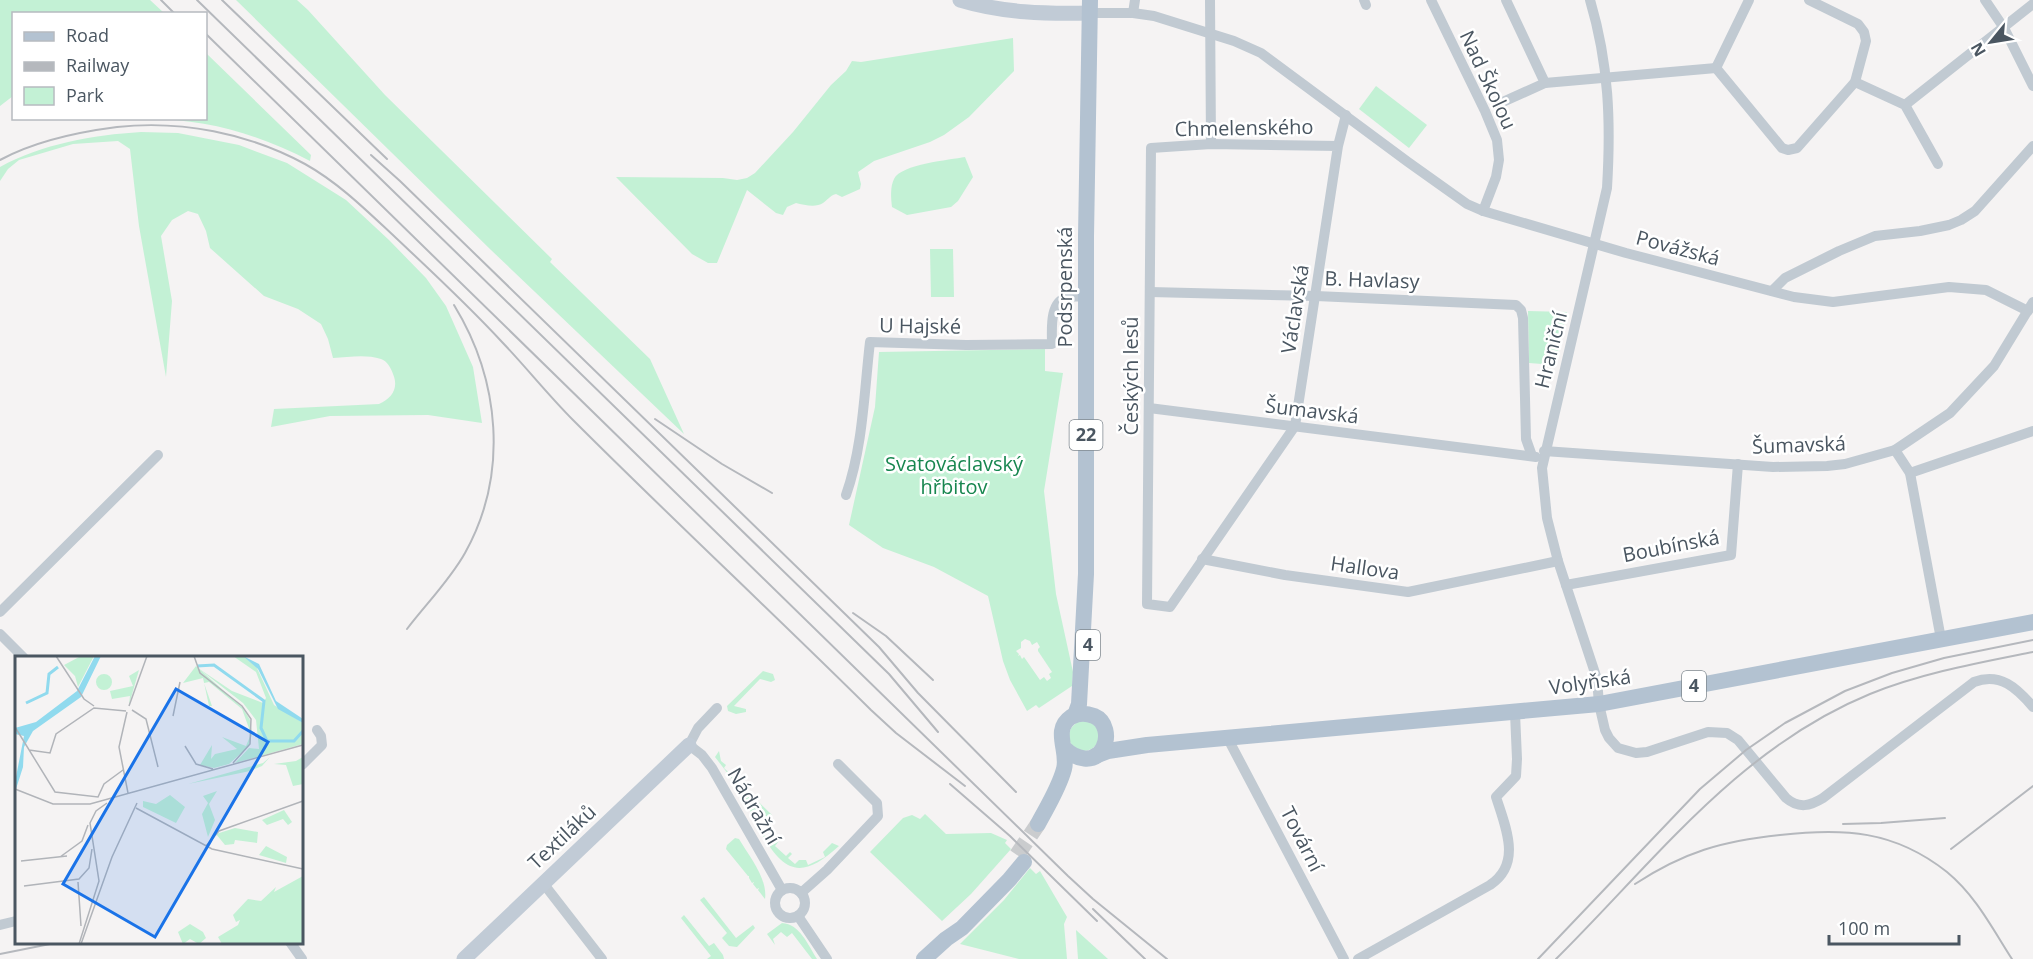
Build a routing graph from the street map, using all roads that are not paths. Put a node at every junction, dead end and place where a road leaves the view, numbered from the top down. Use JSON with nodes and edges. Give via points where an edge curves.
{"nodes":[{"id":1,"x":960,"y":0,"type":"edge"},
{"id":2,"x":1135,"y":0,"type":"edge"},
{"id":3,"x":1209,"y":0,"type":"edge"},
{"id":4,"x":1431,"y":0,"type":"edge"},
{"id":5,"x":1506,"y":0,"type":"edge"},
{"id":6,"x":1590,"y":0,"type":"edge"},
{"id":7,"x":1749,"y":0,"type":"edge"},
{"id":8,"x":1809,"y":0,"type":"edge"},
{"id":9,"x":1985,"y":0,"type":"edge"},
{"id":10,"x":2033,"y":4,"type":"edge"},
{"id":11,"x":1090,"y":6,"type":"edge"},
{"id":12,"x":1133,"y":12,"type":"junction"},
{"id":13,"x":2004,"y":28,"type":"junction"},
{"id":14,"x":1211,"y":34,"type":"junction"},
{"id":15,"x":1716,"y":68,"type":"junction"},
{"id":16,"x":1607,"y":78,"type":"junction"},
{"id":17,"x":1855,"y":82,"type":"junction"},
{"id":18,"x":1545,"y":83,"type":"junction"},
{"id":19,"x":2033,"y":86,"type":"edge"},
{"id":20,"x":1496,"y":105,"type":"dead end"},
{"id":21,"x":1905,"y":105,"type":"junction"},
{"id":22,"x":1346,"y":115,"type":"junction"},
{"id":23,"x":1211,"y":144,"type":"junction"},
{"id":24,"x":1338,"y":146,"type":"junction"},
{"id":25,"x":2033,"y":146,"type":"edge"},
{"id":26,"x":1150,"y":148,"type":"joint"},
{"id":27,"x":1938,"y":164,"type":"dead end"},
{"id":28,"x":1483,"y":212,"type":"junction"},
{"id":29,"x":1595,"y":243,"type":"junction"},
{"id":30,"x":1772,"y":291,"type":"junction"},
{"id":31,"x":1150,"y":292,"type":"junction"},
{"id":32,"x":1316,"y":296,"type":"junction"},
{"id":33,"x":1086,"y":297,"type":"junction"},
{"id":34,"x":2031,"y":307,"type":"edge"},
{"id":35,"x":1520,"y":308,"type":"joint"},
{"id":36,"x":1149,"y":408,"type":"junction"},
{"id":37,"x":1295,"y":426,"type":"junction"},
{"id":38,"x":2033,"y":431,"type":"edge"},
{"id":39,"x":1894,"y":450,"type":"junction"},
{"id":40,"x":158,"y":455,"type":"dead end"},
{"id":41,"x":1540,"y":455,"type":"junction"},
{"id":42,"x":1738,"y":464,"type":"junction"},
{"id":43,"x":1910,"y":473,"type":"junction"},
{"id":44,"x":846,"y":495,"type":"dead end"},
{"id":45,"x":1202,"y":559,"type":"junction"},
{"id":46,"x":1558,"y":561,"type":"junction"},
{"id":47,"x":1086,"y":574,"type":"junction"},
{"id":48,"x":1566,"y":585,"type":"junction"},
{"id":49,"x":1147,"y":604,"type":"joint"},
{"id":50,"x":0,"y":612,"type":"edge"},
{"id":51,"x":2033,"y":622,"type":"edge"},
{"id":52,"x":0,"y":634,"type":"edge"},
{"id":53,"x":1941,"y":639,"type":"junction"},
{"id":54,"x":23,"y":656,"type":"edge"},
{"id":55,"x":1599,"y":704,"type":"junction"},
{"id":56,"x":2033,"y":707,"type":"edge"},
{"id":57,"x":717,"y":708,"type":"dead end"},
{"id":58,"x":1515,"y":713,"type":"junction"},
{"id":59,"x":1075,"y":715,"type":"junction"},
{"id":60,"x":1093,"y":715,"type":"junction"},
{"id":61,"x":317,"y":730,"type":"dead end"},
{"id":62,"x":1106,"y":731,"type":"junction"},
{"id":63,"x":1227,"y":737,"type":"junction"},
{"id":64,"x":689,"y":745,"type":"junction"},
{"id":65,"x":1147,"y":745,"type":"junction"},
{"id":66,"x":1064,"y":748,"type":"junction"},
{"id":67,"x":1089,"y":758,"type":"junction"},
{"id":68,"x":303,"y":764,"type":"edge"},
{"id":69,"x":838,"y":764,"type":"dead end"},
{"id":70,"x":1020,"y":858,"type":"tunnel mouth"},
{"id":71,"x":543,"y":883,"type":"junction"},
{"id":72,"x":782,"y":890,"type":"junction"},
{"id":73,"x":801,"y":893,"type":"junction"},
{"id":74,"x":798,"y":916,"type":"junction"},
{"id":75,"x":15,"y":921,"type":"edge"},
{"id":76,"x":0,"y":925,"type":"edge"},
{"id":77,"x":291,"y":944,"type":"edge"},
{"id":78,"x":302,"y":959,"type":"edge"},
{"id":79,"x":464,"y":959,"type":"edge"},
{"id":80,"x":602,"y":959,"type":"edge"},
{"id":81,"x":827,"y":959,"type":"edge"},
{"id":82,"x":924,"y":959,"type":"edge"},
{"id":83,"x":1344,"y":959,"type":"edge"},
{"id":84,"x":1358,"y":959,"type":"edge"}],
"edges":[{"from":1,"to":11,"type":"street","via":[[1027,12]]},
{"from":2,"to":12,"type":"street"},
{"from":3,"to":14,"type":"street"},
{"from":4,"to":28,"type":"street","name":"Nad Školou","via":[[1497,140],[1496,177]]},
{"from":5,"to":18,"type":"street"},
{"from":6,"to":16,"type":"street","name":"Hraniční"},
{"from":7,"to":15,"type":"street"},
{"from":8,"to":17,"type":"street","via":[[1858,24],[1864,32],[1866,41]]},
{"from":9,"to":13,"type":"street"},
{"from":10,"to":13,"type":"street"},
{"from":11,"to":12,"type":"street"},
{"from":11,"to":33,"type":"main road","name":"Podsrpenská","number":"22"},
{"from":12,"to":14,"type":"street"},
{"from":13,"to":19,"type":"street"},
{"from":13,"to":21,"type":"street"},
{"from":14,"to":22,"type":"street","via":[[1261,53]]},
{"from":14,"to":23,"type":"street"},
{"from":15,"to":16,"type":"street"},
{"from":15,"to":17,"type":"street","via":[[1782,148],[1788,150],[1797,148]]},
{"from":16,"to":18,"type":"street"},
{"from":16,"to":29,"type":"street","name":"Hraniční","via":[[1608,177]]},
{"from":17,"to":21,"type":"street"},
{"from":18,"to":20,"type":"street"},
{"from":21,"to":27,"type":"street"},
{"from":22,"to":24,"type":"street","name":"Václavská"},
{"from":22,"to":28,"type":"street","name":"Povážská"},
{"from":23,"to":24,"type":"street","name":"Chmelenského"},
{"from":23,"to":26,"type":"street","name":"Chmelenského"},
{"from":24,"to":32,"type":"street","name":"Václavská"},
{"from":25,"to":30,"type":"street","via":[[1975,211],[1961,220],[1920,231],[1875,236],[1785,278]]},
{"from":26,"to":31,"type":"street","name":"Českých lesů"},
{"from":28,"to":29,"type":"street","name":"Povážská"},
{"from":29,"to":30,"type":"street","name":"Povážská"},
{"from":29,"to":41,"type":"street","name":"Hraniční"},
{"from":30,"to":34,"type":"street","name":"Povážská","via":[[1833,302],[1948,286],[1986,290]]},
{"from":31,"to":32,"type":"street","name":"B. Havlasy"},
{"from":31,"to":36,"type":"street","name":"Českých lesů"},
{"from":32,"to":35,"type":"street","name":"B. Havlasy","via":[[1512,304]]},
{"from":32,"to":37,"type":"street","name":"Václavská"},
{"from":33,"to":44,"type":"street","name":"U Hajské","via":[[1066,297],[1057,304],[1052,344],[870,342],[863,411]]},
{"from":33,"to":47,"type":"main road","name":"Podsrpenská","number":"22"},
{"from":34,"to":39,"type":"street","name":"Šumavská","via":[[1994,366],[1950,414]]},
{"from":35,"to":41,"type":"street","name":"Hraniční","via":[[1526,439]]},
{"from":36,"to":37,"type":"street","name":"Šumavská"},
{"from":36,"to":49,"type":"street","name":"Českých lesů"},
{"from":37,"to":41,"type":"street","name":"Šumavská"},
{"from":37,"to":45,"type":"street","name":"Václavská"},
{"from":38,"to":43,"type":"street"},
{"from":39,"to":42,"type":"street","name":"Šumavská","via":[[1827,466]]},
{"from":39,"to":43,"type":"street"},
{"from":40,"to":50,"type":"street"},
{"from":41,"to":42,"type":"street","name":"Šumavská"},
{"from":41,"to":46,"type":"street","name":"Hraniční"},
{"from":42,"to":48,"type":"street","name":"Boubínská","via":[[1731,555]]},
{"from":43,"to":53,"type":"street"},
{"from":45,"to":46,"type":"street","name":"Hallova","via":[[1408,592]]},
{"from":45,"to":49,"type":"street","name":"Václavská","via":[[1170,607]]},
{"from":46,"to":48,"type":"street","name":"Hraniční"},
{"from":47,"to":59,"type":"main road","name":"Podsrpenská","number":"22","via":[[1079,704]]},
{"from":47,"to":60,"type":"main road","name":"Podsrpenská","number":"4","via":[[1089,695]]},
{"from":48,"to":55,"type":"street","name":"Hraniční","via":[[1597,679]]},
{"from":51,"to":53,"type":"main road","name":"Volyňská","number":"4"},
{"from":52,"to":54,"type":"street"},
{"from":53,"to":55,"type":"main road","name":"Volyňská","number":"4"},
{"from":55,"to":56,"type":"street","name":"Hraniční","via":[[1609,738],[1626,752],[1647,752],[1708,732],[1731,735],[1790,802],[1803,806],[1823,798],[1974,682],[1989,678],[2004,681]]},
{"from":55,"to":58,"type":"main road","name":"Volyňská","number":"4"},
{"from":57,"to":64,"type":"street","via":[[698,728]]},
{"from":58,"to":63,"type":"main road","name":"Volyňská","number":"4"},
{"from":58,"to":84,"type":"street","via":[[1516,776],[1496,797],[1509,850],[1502,875]]},
{"from":59,"to":60,"type":"main road"},
{"from":59,"to":66,"type":"main road","name":"Podsrpenská","via":[[1062,729]]},
{"from":60,"to":62,"type":"main road","number":"4"},
{"from":61,"to":68,"type":"street","via":[[322,745]]},
{"from":62,"to":65,"type":"main road","name":"Volyňská","number":"4","via":[[1117,743]]},
{"from":62,"to":67,"type":"main road","name":"Podsrpenská","via":[[1105,745]]},
{"from":63,"to":65,"type":"main road","name":"Volyňská","number":"4"},
{"from":63,"to":83,"type":"street","name":"Tovární"},
{"from":64,"to":71,"type":"street","name":"Textiláků"},
{"from":64,"to":72,"type":"street","name":"Nádražní","via":[[712,768]]},
{"from":65,"to":67,"type":"main road","name":"Volyňská","number":"4"},
{"from":66,"to":67,"type":"main road","via":[[1072,756]]},
{"from":66,"to":67,"type":"main road","name":"Podsrpenská","via":[[1064,770],[1041,828],[1077,764]]},
{"from":69,"to":73,"type":"street","via":[[877,803],[878,816]]},
{"from":70,"to":82,"type":"main road","via":[[983,907]]},
{"from":71,"to":79,"type":"street","name":"Textiláků"},
{"from":71,"to":80,"type":"street"},
{"from":72,"to":73,"type":"street","via":[[792,888]]},
{"from":72,"to":74,"type":"street","name":"Nádražní","via":[[775,900],[777,911],[786,918]]},
{"from":73,"to":74,"type":"street","via":[[805,906]]},
{"from":74,"to":81,"type":"street","name":"Nádražní"},
{"from":75,"to":76,"type":"street"},
{"from":77,"to":78,"type":"street"}]}
